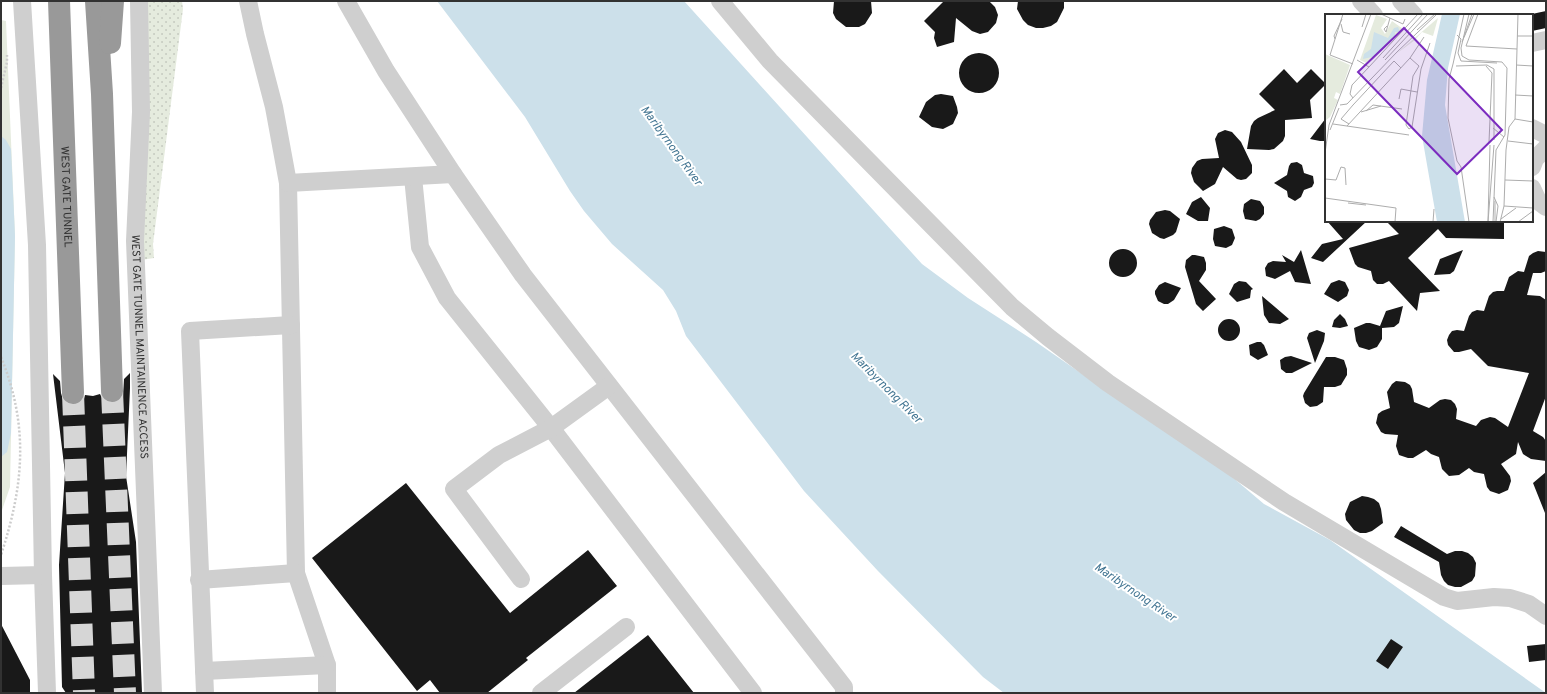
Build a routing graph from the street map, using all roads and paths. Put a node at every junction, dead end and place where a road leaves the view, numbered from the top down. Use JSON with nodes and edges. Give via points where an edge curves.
{"nodes":[{"id":1,"x":22,"y":1,"type":"edge"},
{"id":2,"x":59,"y":1,"type":"edge"},
{"id":3,"x":96,"y":1,"type":"edge"},
{"id":4,"x":113,"y":1,"type":"edge"},
{"id":5,"x":121,"y":1,"type":"edge"},
{"id":6,"x":139,"y":1,"type":"edge"},
{"id":7,"x":248,"y":1,"type":"edge"},
{"id":8,"x":346,"y":1,"type":"edge"},
{"id":9,"x":720,"y":1,"type":"edge"},
{"id":10,"x":1361,"y":1,"type":"edge"},
{"id":11,"x":1401,"y":1,"type":"edge"},
{"id":12,"x":1373,"y":14,"type":"edge"},
{"id":13,"x":1413,"y":14,"type":"edge"},
{"id":14,"x":111,"y":40,"type":"junction"},
{"id":15,"x":1546,"y":40,"type":"edge"},
{"id":16,"x":1533,"y":43,"type":"edge"},
{"id":17,"x":7,"y":62,"type":"dead end"},
{"id":18,"x":1,"y":88,"type":"edge"},
{"id":19,"x":102,"y":94,"type":"junction"},
{"id":20,"x":1533,"y":128,"type":"edge"},
{"id":21,"x":1546,"y":135,"type":"edge"},
{"id":22,"x":1546,"y":148,"type":"edge"},
{"id":23,"x":1533,"y":164,"type":"edge"},
{"id":24,"x":454,"y":174,"type":"junction"},
{"id":25,"x":413,"y":177,"type":"junction"},
{"id":26,"x":288,"y":183,"type":"junction"},
{"id":27,"x":290,"y":325,"type":"junction"},
{"id":28,"x":1,"y":357,"type":"edge"},
{"id":29,"x":609,"y":386,"type":"junction"},
{"id":30,"x":112,"y":391,"type":"tunnel mouth"},
{"id":31,"x":73,"y":393,"type":"tunnel mouth"},
{"id":32,"x":551,"y":428,"type":"junction"},
{"id":33,"x":1,"y":555,"type":"edge"},
{"id":34,"x":296,"y":573,"type":"junction"},
{"id":35,"x":43,"y":574,"type":"junction"},
{"id":36,"x":1,"y":576,"type":"edge"},
{"id":37,"x":521,"y":579,"type":"dead end"},
{"id":38,"x":199,"y":580,"type":"junction"},
{"id":39,"x":1546,"y":616,"type":"edge"},
{"id":40,"x":626,"y":627,"type":"dead end"},
{"id":41,"x":327,"y":665,"type":"junction"},
{"id":42,"x":204,"y":671,"type":"junction"},
{"id":43,"x":47,"y":693,"type":"edge"},
{"id":44,"x":153,"y":693,"type":"edge"},
{"id":45,"x":205,"y":693,"type":"edge"},
{"id":46,"x":327,"y":693,"type":"edge"},
{"id":47,"x":541,"y":693,"type":"edge"},
{"id":48,"x":752,"y":693,"type":"edge"},
{"id":49,"x":844,"y":693,"type":"edge"}],
"edges":[{"from":1,"to":35,"type":"lane","via":[[37,245]]},
{"from":2,"to":31,"type":"highway","name":"WEST GATE TUNNEL"},
{"from":3,"to":19,"type":"highway"},
{"from":4,"to":14,"type":"highway"},
{"from":5,"to":14,"type":"lane"},
{"from":6,"to":44,"type":"lane","name":"WEST GATE TUNNEL MAINTAINENCE ACCESS","via":[[141,112],[135,241]]},
{"from":7,"to":26,"type":"lane","via":[[274,107]]},
{"from":8,"to":24,"type":"lane","via":[[386,71]]},
{"from":9,"to":39,"type":"lane","via":[[770,61],[1012,308],[1108,383],[1284,502],[1444,597],[1457,601],[1510,598],[1529,604]]},
{"from":10,"to":12,"type":"lane"},
{"from":11,"to":13,"type":"lane"},
{"from":14,"to":19,"type":"highway"},
{"from":15,"to":16,"type":"lane"},
{"from":17,"to":18,"type":"path"},
{"from":19,"to":30,"type":"highway"},
{"from":20,"to":21,"type":"lane"},
{"from":22,"to":23,"type":"lane"},
{"from":24,"to":25,"type":"lane"},
{"from":24,"to":29,"type":"lane","via":[[523,274]]},
{"from":25,"to":26,"type":"lane"},
{"from":25,"to":32,"type":"lane","via":[[420,247],[447,298]]},
{"from":26,"to":27,"type":"lane"},
{"from":27,"to":34,"type":"lane"},
{"from":27,"to":38,"type":"lane","via":[[190,331]]},
{"from":28,"to":33,"type":"path","via":[[8,374],[19,425],[21,461],[16,502]]},
{"from":29,"to":32,"type":"lane"},
{"from":29,"to":49,"type":"lane","via":[[844,687]]},
{"from":32,"to":37,"type":"lane","via":[[500,455],[454,489]]},
{"from":32,"to":48,"type":"lane"},
{"from":34,"to":38,"type":"lane"},
{"from":34,"to":41,"type":"lane"},
{"from":35,"to":36,"type":"lane"},
{"from":35,"to":43,"type":"lane"},
{"from":38,"to":42,"type":"lane"},
{"from":40,"to":47,"type":"lane"},
{"from":41,"to":42,"type":"lane"},
{"from":41,"to":46,"type":"lane"},
{"from":42,"to":45,"type":"lane"}]}
